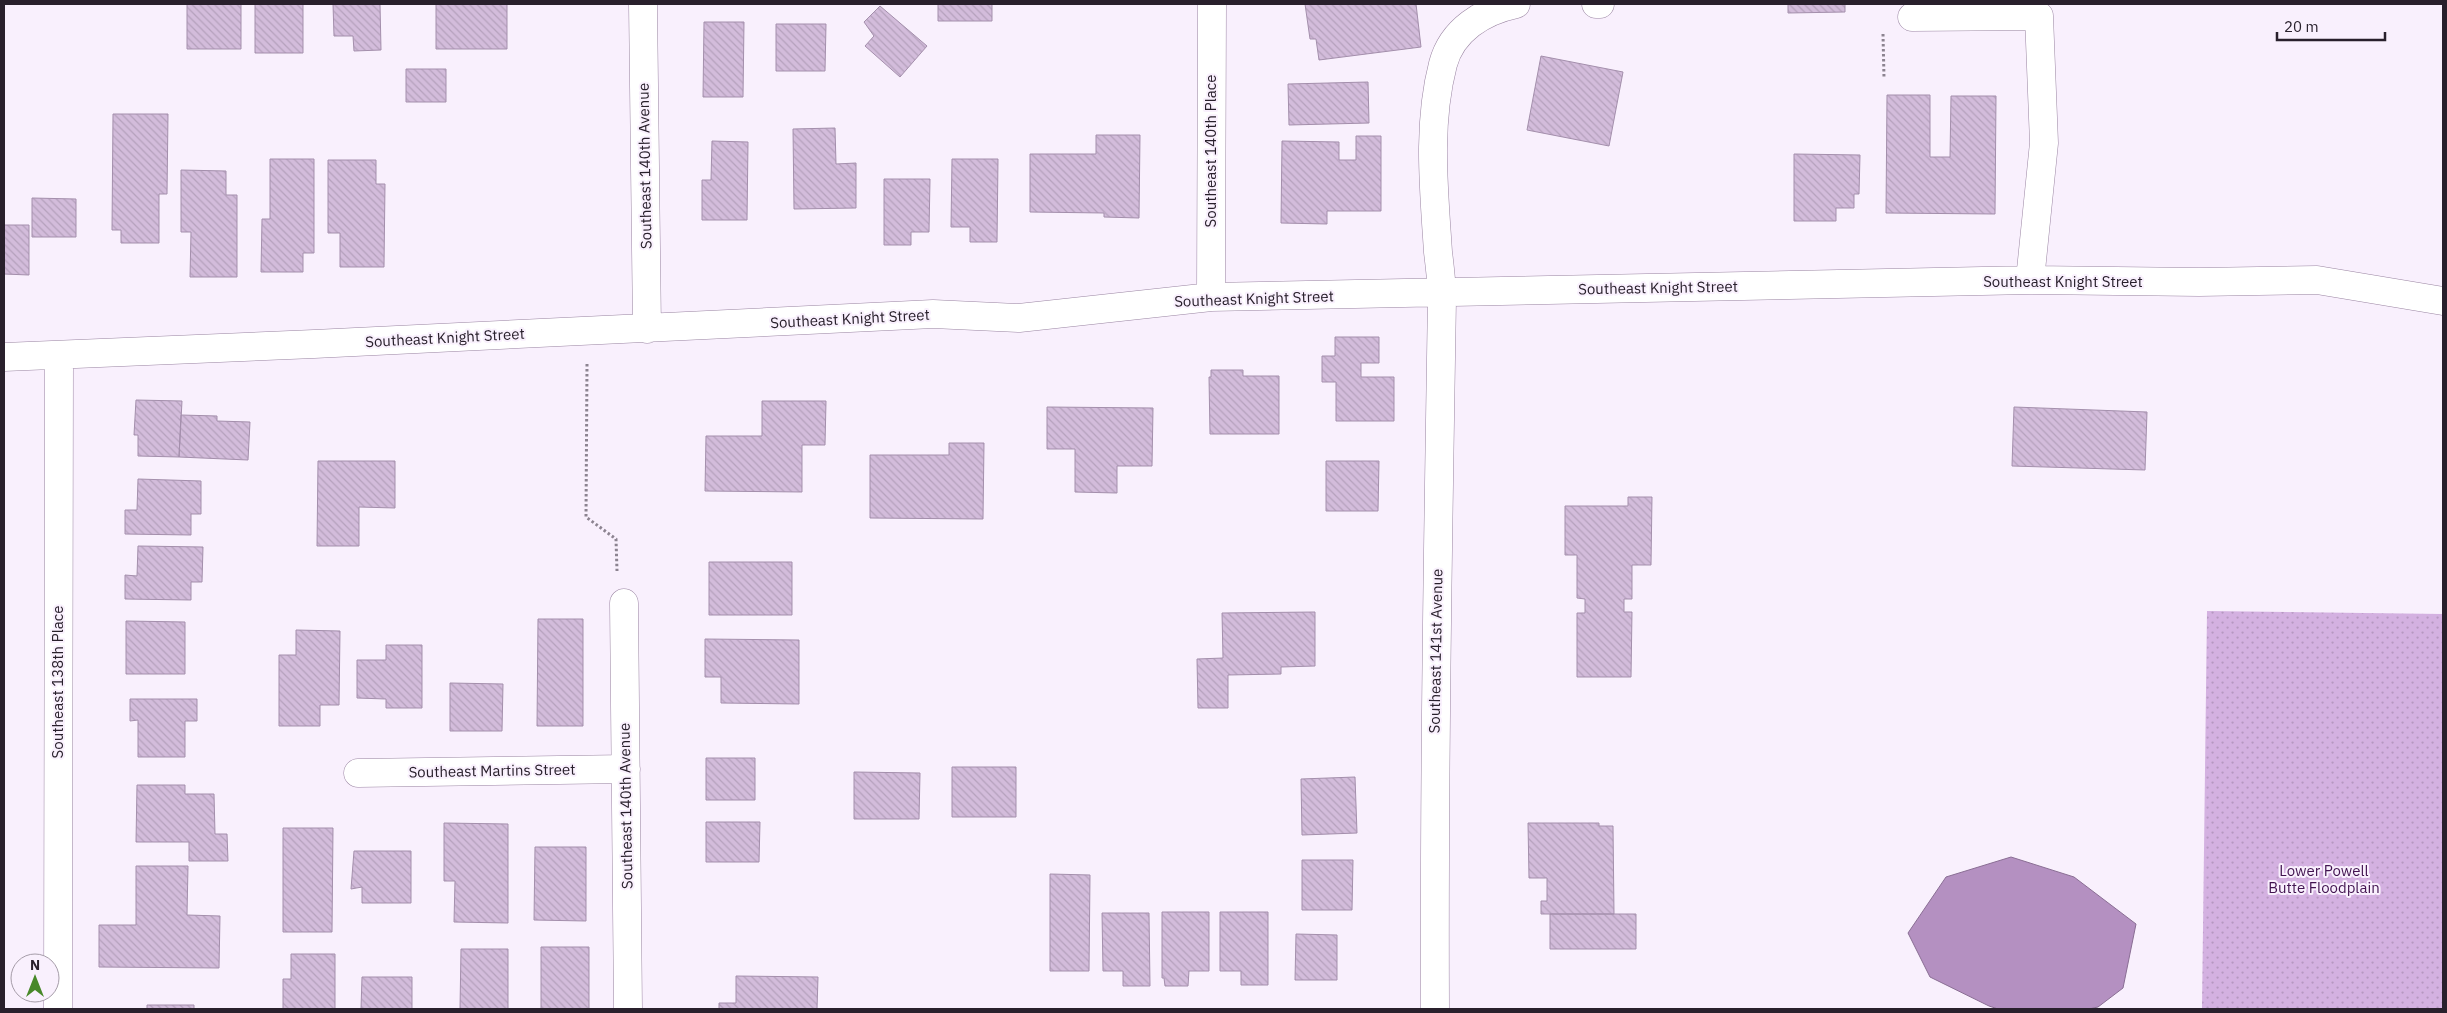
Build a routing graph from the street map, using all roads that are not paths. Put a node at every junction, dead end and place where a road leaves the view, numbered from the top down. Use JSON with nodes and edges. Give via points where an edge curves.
{"nodes":[{"id":1,"x":642,"y":4,"type":"edge"},
{"id":2,"x":1212,"y":4,"type":"edge"},
{"id":3,"x":1516,"y":4,"type":"edge"},
{"id":4,"x":1596,"y":4,"type":"edge"},
{"id":5,"x":1600,"y":4,"type":"edge"},
{"id":6,"x":1912,"y":17,"type":"dead end"},
{"id":7,"x":2030,"y":280,"type":"junction"},
{"id":8,"x":1442,"y":293,"type":"junction"},
{"id":9,"x":1211,"y":298,"type":"junction"},
{"id":10,"x":2443,"y":302,"type":"edge"},
{"id":11,"x":647,"y":329,"type":"junction"},
{"id":12,"x":59,"y":356,"type":"junction"},
{"id":13,"x":4,"y":357,"type":"edge"},
{"id":14,"x":624,"y":603,"type":"road end"},
{"id":15,"x":626,"y":769,"type":"junction"},
{"id":16,"x":358,"y":773,"type":"dead end"},
{"id":17,"x":58,"y":1009,"type":"edge"},
{"id":18,"x":628,"y":1009,"type":"edge"},
{"id":19,"x":1435,"y":1009,"type":"edge"}],
"edges":[{"from":1,"to":11,"type":"street","name":"Southeast 140th Avenue"},
{"from":2,"to":9,"type":"street","name":"Southeast 140th Place"},
{"from":3,"to":8,"type":"street","name":"Southeast 141st Avenue","via":[[1476,19],[1456,37],[1443,62],[1432,124]]},
{"from":4,"to":5,"type":"street"},
{"from":6,"to":7,"type":"street","via":[[2039,16],[2044,143]]},
{"from":7,"to":8,"type":"street","name":"Southeast Knight Street"},
{"from":7,"to":10,"type":"street","name":"Southeast Knight Street","via":[[2317,280]]},
{"from":8,"to":9,"type":"street","name":"Southeast Knight Street"},
{"from":8,"to":19,"type":"street","name":"Southeast 141st Avenue","via":[[1434,765]]},
{"from":9,"to":11,"type":"street","name":"Southeast Knight Street","via":[[1019,318],[933,314]]},
{"from":11,"to":12,"type":"street","name":"Southeast Knight Street"},
{"from":12,"to":13,"type":"street","name":"Southeast Knight Street"},
{"from":12,"to":17,"type":"street","name":"Southeast 138th Place"},
{"from":14,"to":15,"type":"street","name":"Southeast 140th Avenue"},
{"from":15,"to":16,"type":"street","name":"Southeast Martins Street"},
{"from":15,"to":18,"type":"street","name":"Southeast 140th Avenue"}]}
